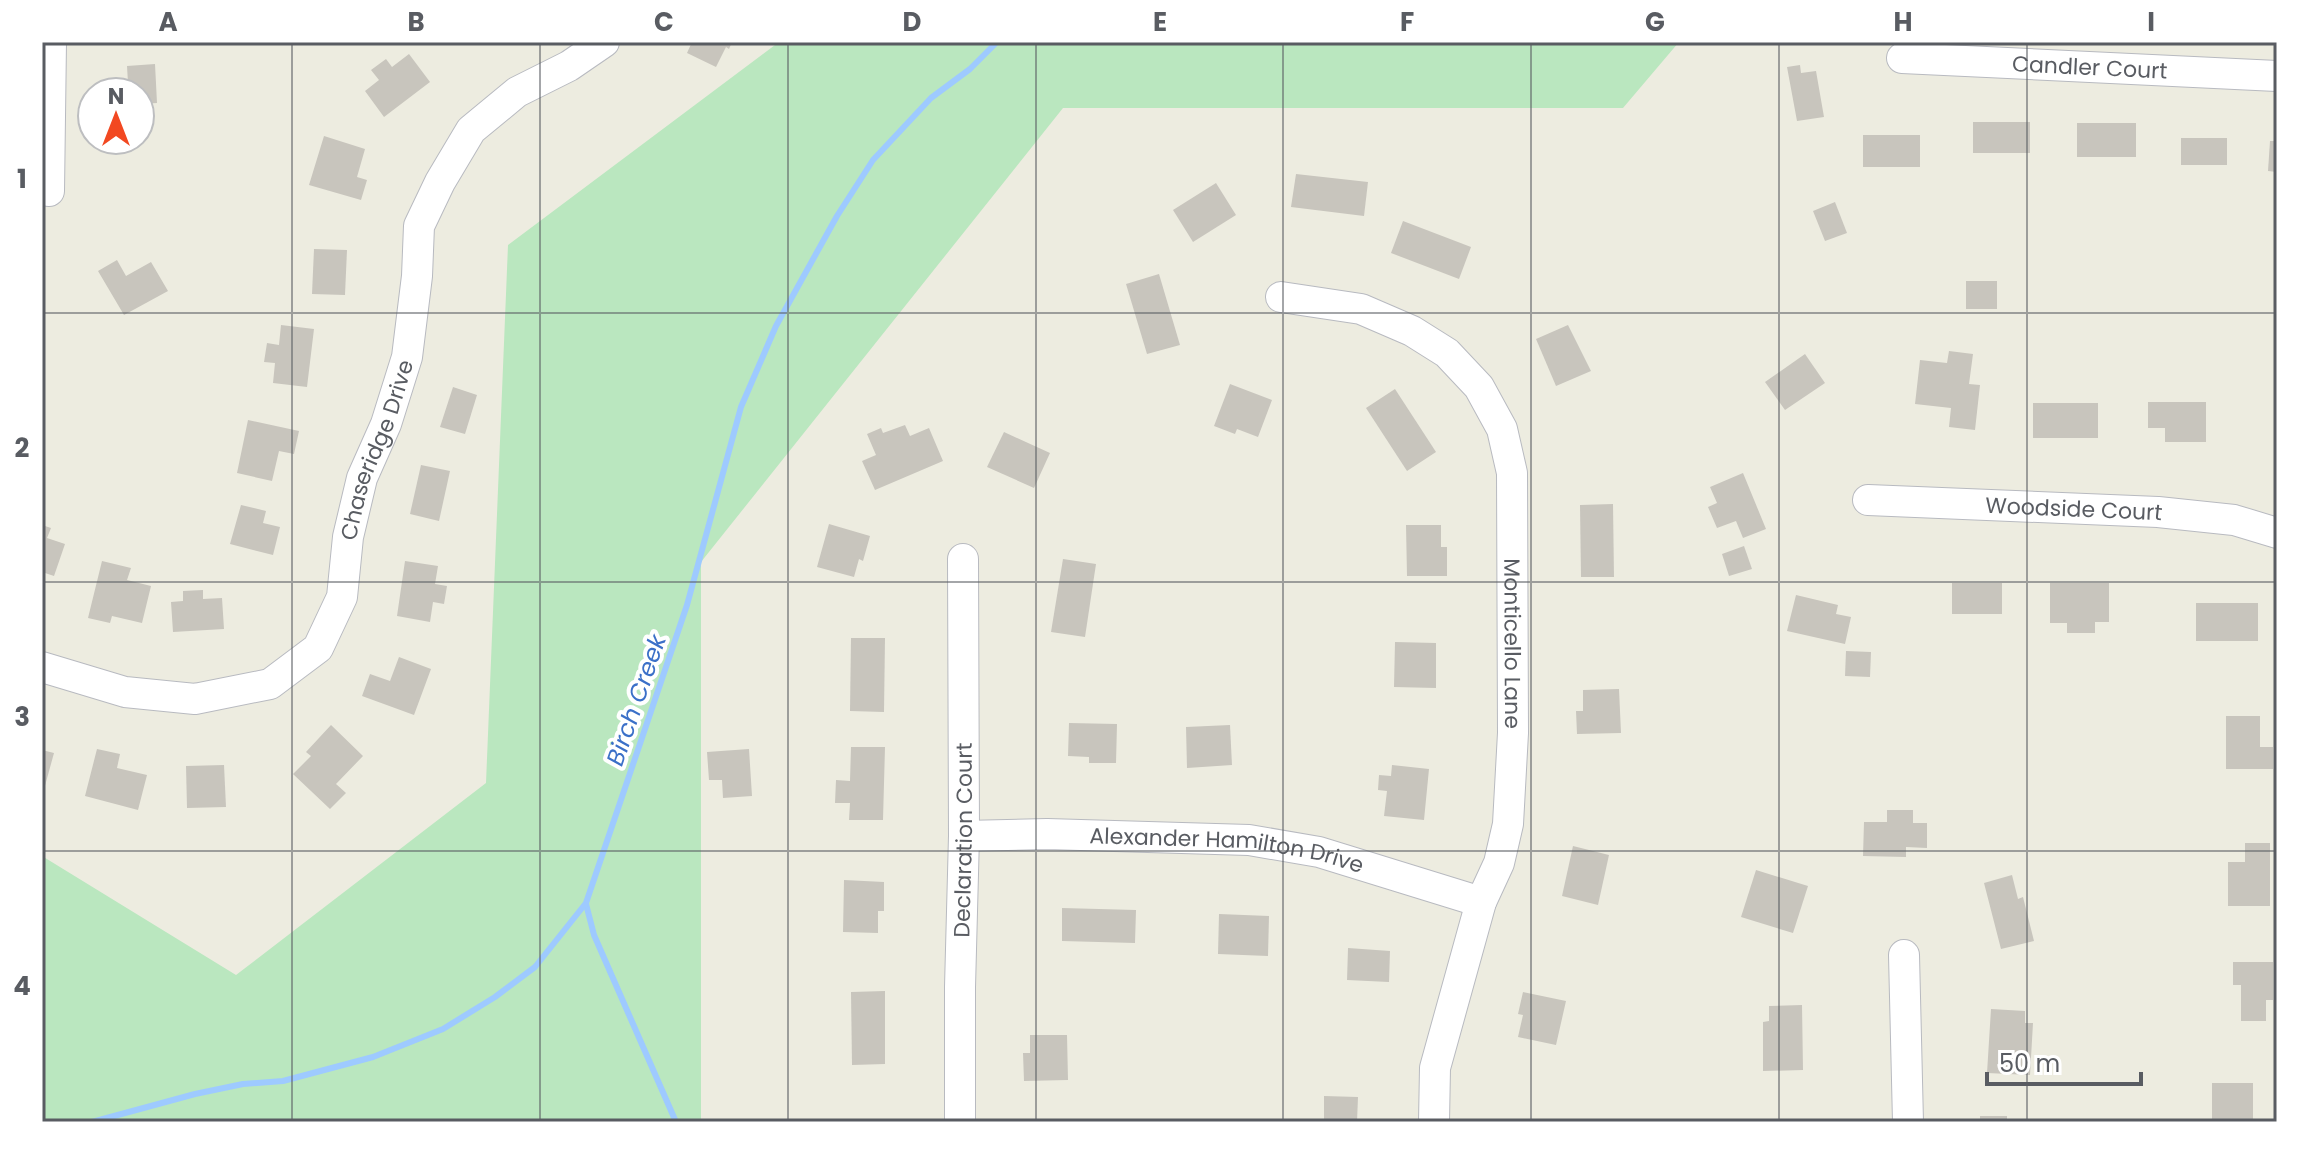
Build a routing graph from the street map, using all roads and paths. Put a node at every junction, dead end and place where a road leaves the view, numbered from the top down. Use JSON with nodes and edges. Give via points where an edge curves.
{"nodes":[{"id":1,"x":51,"y":42,"type":"edge"},
{"id":2,"x":604,"y":42,"type":"edge"},
{"id":3,"x":1902,"y":58,"type":"dead end"},
{"id":4,"x":2277,"y":76,"type":"edge"},
{"id":5,"x":49,"y":191,"type":"dead end"},
{"id":6,"x":1281,"y":297,"type":"dead end"},
{"id":7,"x":1868,"y":500,"type":"dead end"},
{"id":8,"x":2277,"y":533,"type":"edge"},
{"id":9,"x":963,"y":559,"type":"dead end"},
{"id":10,"x":42,"y":667,"type":"edge"},
{"id":11,"x":964,"y":836,"type":"junction"},
{"id":12,"x":1481,"y":902,"type":"junction"},
{"id":13,"x":1904,"y":955,"type":"dead end"},
{"id":14,"x":960,"y":1122,"type":"edge"},
{"id":15,"x":1434,"y":1122,"type":"edge"},
{"id":16,"x":1908,"y":1122,"type":"edge"}],
"edges":[{"from":1,"to":5,"type":"street"},
{"from":2,"to":10,"type":"street","name":"Chaseridge Drive","via":[[517,92],[471,130],[419,226],[407,357],[362,478],[348,537],[342,597],[318,648],[270,684],[195,699],[125,692]]},
{"from":3,"to":4,"type":"street","name":"Candler Court"},
{"from":6,"to":12,"type":"street","name":"Monticello Lane","via":[[1361,309],[1412,331],[1447,353],[1479,387],[1502,429],[1512,473],[1513,733],[1508,824],[1499,863]]},
{"from":7,"to":8,"type":"street","name":"Woodside Court","via":[[2158,512],[2234,520]]},
{"from":9,"to":11,"type":"street","name":"Declaration Court"},
{"from":11,"to":12,"type":"street","name":"Alexander Hamilton Drive","via":[[1249,840],[1319,852]]},
{"from":11,"to":14,"type":"street","name":"Declaration Court"},
{"from":12,"to":15,"type":"street","name":"Monticello Lane","via":[[1435,1068]]},
{"from":13,"to":16,"type":"street"}]}
